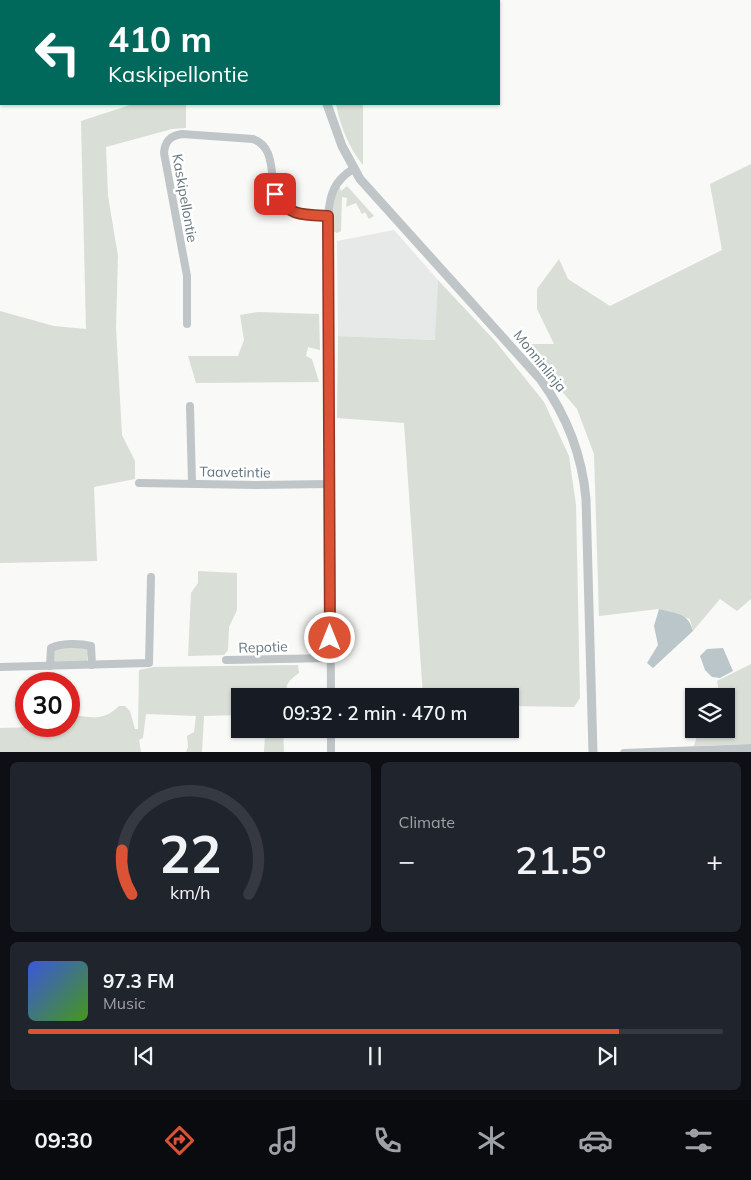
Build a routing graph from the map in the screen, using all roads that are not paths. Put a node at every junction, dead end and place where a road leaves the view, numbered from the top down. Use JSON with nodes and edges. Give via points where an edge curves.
{"nodes":[{"id":1,"x":328,"y":105,"type":"edge"},
{"id":2,"x":353,"y":169,"type":"junction"},
{"id":3,"x":328,"y":216,"type":"junction"},
{"id":4,"x":187,"y":324,"type":"dead end"},
{"id":5,"x":190,"y":406,"type":"dead end"},
{"id":6,"x":139,"y":483,"type":"dead end"},
{"id":7,"x":192,"y":484,"type":"junction"},
{"id":8,"x":330,"y":484,"type":"junction"},
{"id":9,"x":151,"y":577,"type":"dead end"},
{"id":10,"x":330,"y":658,"type":"junction"},
{"id":11,"x":226,"y":660,"type":"dead end"},
{"id":12,"x":92,"y":665,"type":"junction"},
{"id":13,"x":50,"y":666,"type":"junction"},
{"id":14,"x":0,"y":667,"type":"edge"},
{"id":15,"x":331,"y":688,"type":"edge"},
{"id":16,"x":331,"y":738,"type":"edge"},
{"id":17,"x":751,"y":748,"type":"edge"},
{"id":18,"x":331,"y":752,"type":"edge"},
{"id":19,"x":593,"y":752,"type":"edge"},
{"id":20,"x":624,"y":752,"type":"edge"}],
"edges":[{"from":1,"to":2,"type":"street","name":"Monninlinja","via":[[337,135]]},
{"from":2,"to":3,"type":"street","via":[[334,186]]},
{"from":2,"to":19,"type":"street","name":"Monninlinja","via":[[541,380],[571,432],[581,464],[586,499]]},
{"from":3,"to":4,"type":"street","name":"Kaskipellontie","via":[[298,214],[283,206],[275,194],[269,154],[260,141],[173,136],[167,141],[164,153],[187,276]]},
{"from":3,"to":8,"type":"street"},
{"from":5,"to":7,"type":"street"},
{"from":6,"to":7,"type":"street","name":"Taavetintie"},
{"from":7,"to":8,"type":"street","name":"Taavetintie"},
{"from":8,"to":10,"type":"street"},
{"from":9,"to":12,"type":"street","via":[[149,663]]},
{"from":10,"to":11,"type":"street","name":"Repotie"},
{"from":10,"to":15,"type":"street"},
{"from":12,"to":13,"type":"street"},
{"from":12,"to":13,"type":"street","via":[[91,646],[84,644],[51,648]]},
{"from":13,"to":14,"type":"street"},
{"from":16,"to":18,"type":"street"},
{"from":17,"to":20,"type":"street"}]}
